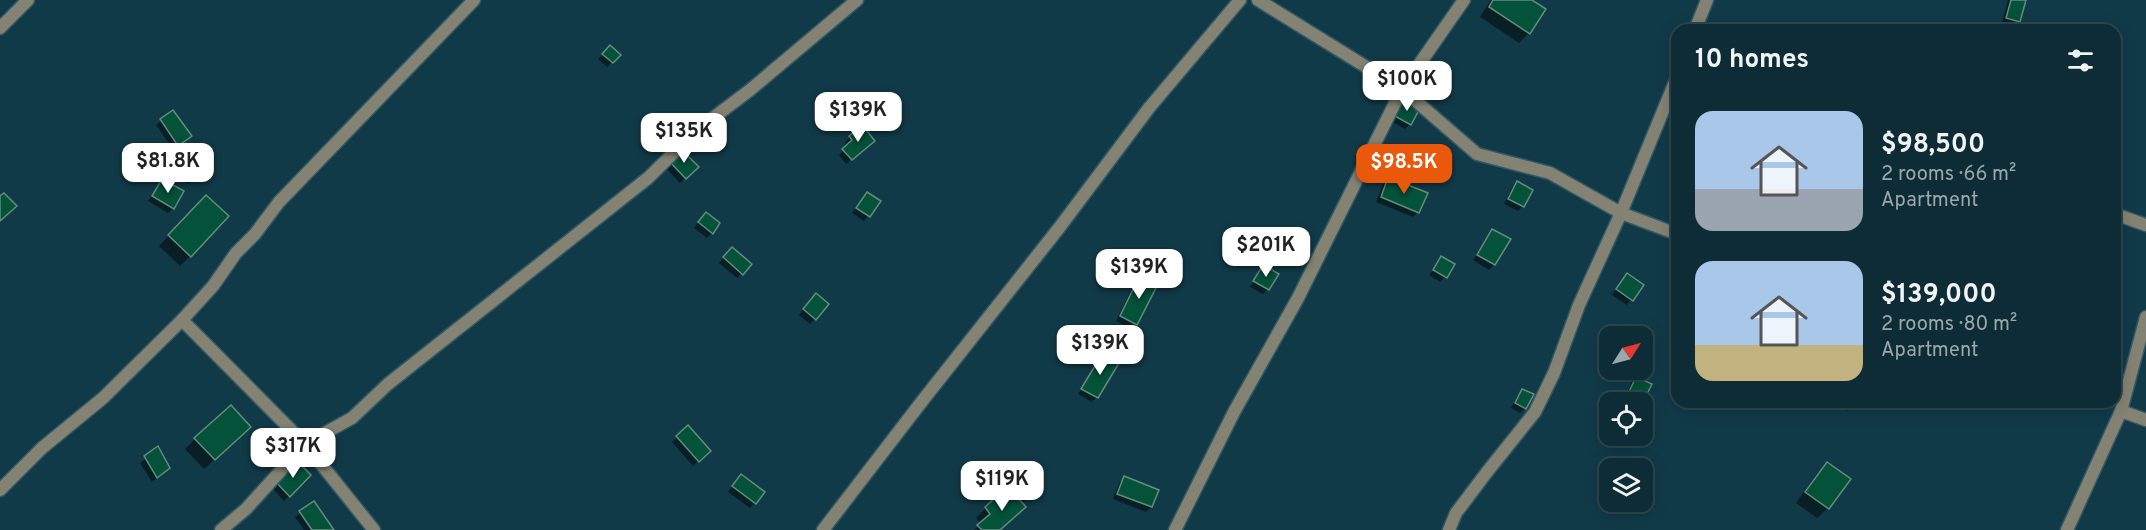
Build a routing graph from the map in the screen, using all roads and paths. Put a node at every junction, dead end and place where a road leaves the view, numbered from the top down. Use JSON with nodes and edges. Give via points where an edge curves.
{"nodes":[{"id":1,"x":28,"y":0,"type":"edge"},
{"id":2,"x":474,"y":0,"type":"edge"},
{"id":3,"x":857,"y":0,"type":"edge"},
{"id":4,"x":1240,"y":0,"type":"edge"},
{"id":5,"x":1258,"y":0,"type":"edge"},
{"id":6,"x":1464,"y":0,"type":"edge"},
{"id":7,"x":1707,"y":0,"type":"edge"},
{"id":8,"x":1697,"y":24,"type":"edge"},
{"id":9,"x":0,"y":28,"type":"edge"},
{"id":10,"x":1402,"y":89,"type":"junction"},
{"id":11,"x":1671,"y":92,"type":"edge"},
{"id":12,"x":1621,"y":213,"type":"junction"},
{"id":13,"x":2121,"y":216,"type":"edge"},
{"id":14,"x":2146,"y":225,"type":"edge"},
{"id":15,"x":1671,"y":232,"type":"edge"},
{"id":16,"x":2146,"y":317,"type":"edge"},
{"id":17,"x":182,"y":320,"type":"junction"},
{"id":18,"x":2121,"y":411,"type":"junction"},
{"id":19,"x":2146,"y":420,"type":"edge"},
{"id":20,"x":305,"y":444,"type":"junction"},
{"id":21,"x":0,"y":490,"type":"edge"},
{"id":22,"x":221,"y":530,"type":"edge"},
{"id":23,"x":374,"y":530,"type":"edge"},
{"id":24,"x":823,"y":530,"type":"edge"},
{"id":25,"x":1175,"y":530,"type":"edge"},
{"id":26,"x":1449,"y":530,"type":"edge"},
{"id":27,"x":2067,"y":530,"type":"edge"}],
"edges":[{"from":1,"to":9,"type":"street"},
{"from":2,"to":17,"type":"street","via":[[279,202]]},
{"from":3,"to":20,"type":"street","via":[[697,130],[648,178],[388,384],[352,418]]},
{"from":4,"to":24,"type":"street","via":[[1149,108]]},
{"from":5,"to":10,"type":"street"},
{"from":6,"to":10,"type":"street"},
{"from":7,"to":8,"type":"street"},
{"from":10,"to":12,"type":"street","via":[[1477,154],[1550,173]]},
{"from":10,"to":25,"type":"street","via":[[1298,298],[1234,412]]},
{"from":11,"to":12,"type":"street"},
{"from":12,"to":15,"type":"street"},
{"from":12,"to":26,"type":"street","via":[[1535,412],[1474,488]]},
{"from":13,"to":14,"type":"street"},
{"from":16,"to":18,"type":"street"},
{"from":17,"to":20,"type":"street"},
{"from":17,"to":21,"type":"street","via":[[103,398],[42,448]]},
{"from":18,"to":19,"type":"street"},
{"from":18,"to":27,"type":"street"},
{"from":20,"to":22,"type":"street","via":[[246,509]]},
{"from":20,"to":23,"type":"street"}]}
